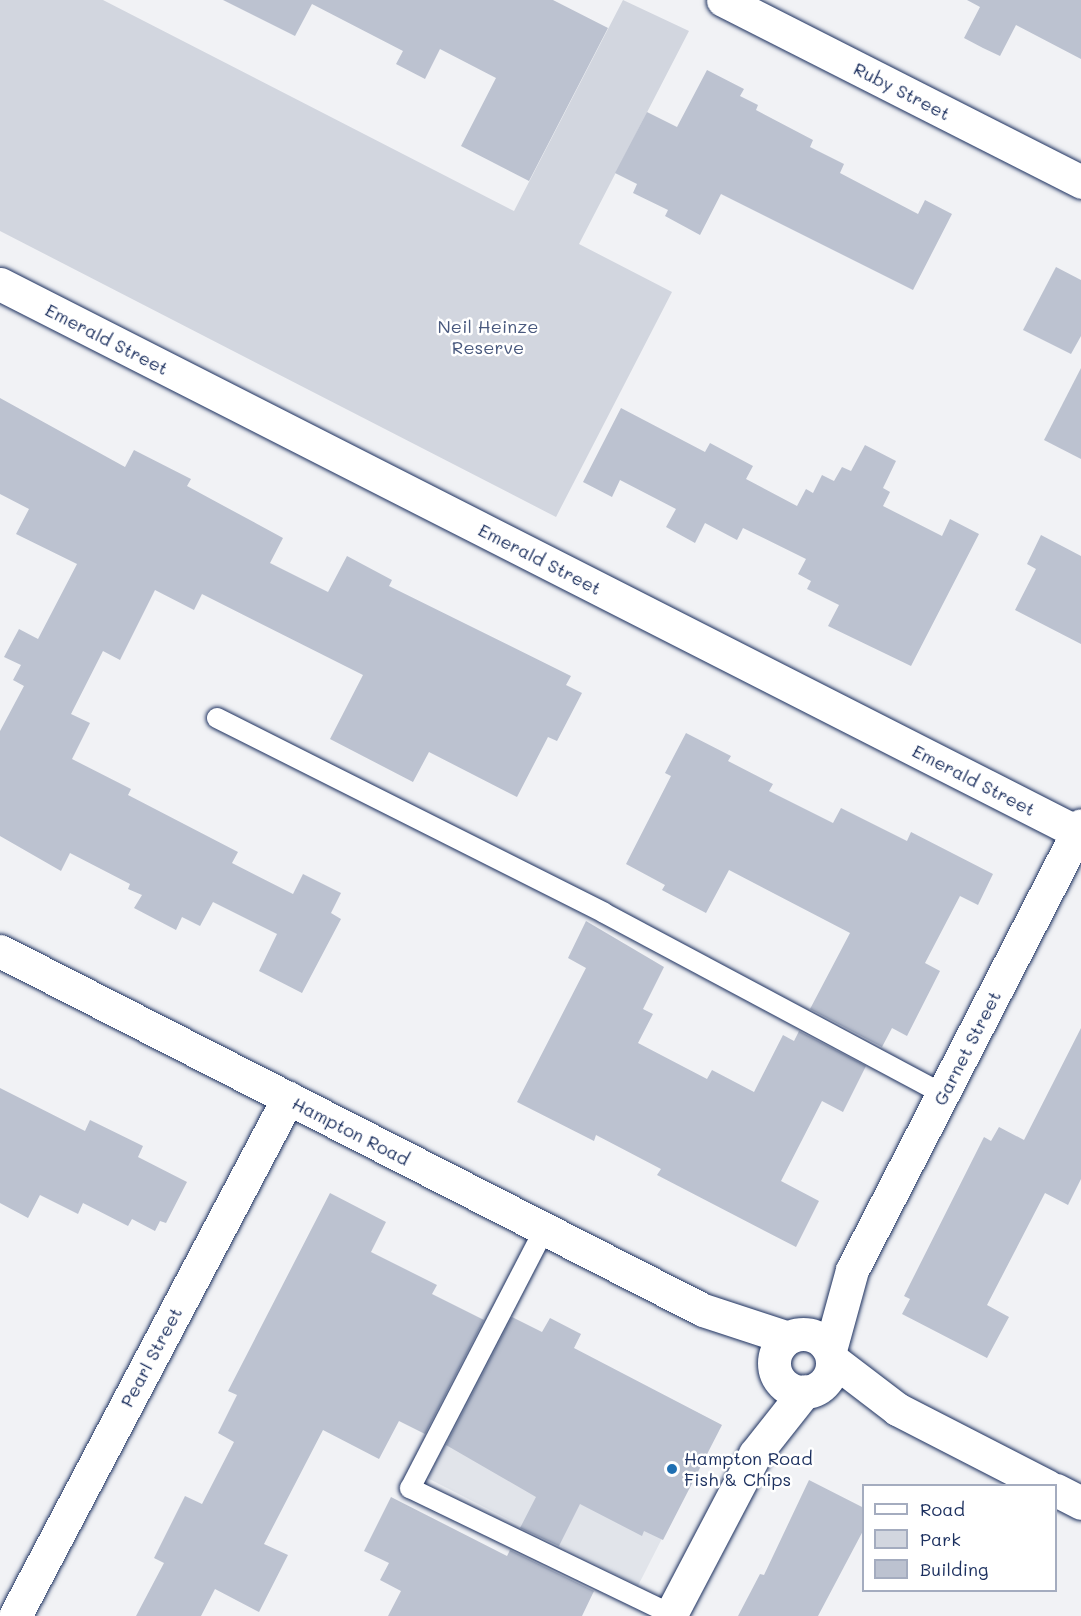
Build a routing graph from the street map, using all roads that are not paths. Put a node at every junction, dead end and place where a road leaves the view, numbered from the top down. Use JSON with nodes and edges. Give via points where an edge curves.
{"nodes":[{"id":1,"x":723,"y":0,"type":"edge"},
{"id":2,"x":1081,"y":182,"type":"edge"},
{"id":3,"x":0,"y":284,"type":"edge"},
{"id":4,"x":218,"y":718,"type":"dead end"},
{"id":5,"x":1080,"y":831,"type":"edge"},
{"id":6,"x":0,"y":951,"type":"edge"},
{"id":7,"x":943,"y":1095,"type":"junction"},
{"id":8,"x":288,"y":1098,"type":"junction"},
{"id":9,"x":544,"y":1230,"type":"junction"},
{"id":10,"x":804,"y":1363,"type":"junction"},
{"id":11,"x":1045,"y":1484,"type":"edge"},
{"id":12,"x":1057,"y":1491,"type":"edge"},
{"id":13,"x":1081,"y":1503,"type":"edge"},
{"id":14,"x":671,"y":1615,"type":"edge"},
{"id":15,"x":15,"y":1616,"type":"edge"}],
"edges":[{"from":1,"to":2,"type":"street","name":"Ruby Street"},
{"from":3,"to":5,"type":"street","name":"Emerald Street"},
{"from":4,"to":7,"type":"lane","via":[[604,913]]},
{"from":5,"to":7,"type":"street","name":"Garnet Street"},
{"from":6,"to":8,"type":"street","name":"Hampton Road"},
{"from":7,"to":10,"type":"street","name":"Garnet Street"},
{"from":8,"to":9,"type":"street","name":"Hampton Road"},
{"from":8,"to":15,"type":"street","name":"Pearl Street"},
{"from":9,"to":10,"type":"street","name":"Hampton Road"},
{"from":9,"to":14,"type":"lane","via":[[410,1488]]},
{"from":10,"to":11,"type":"street","name":"Hampton Road"},
{"from":10,"to":14,"type":"street","name":"Garnet Street"},
{"from":12,"to":13,"type":"street"}]}
